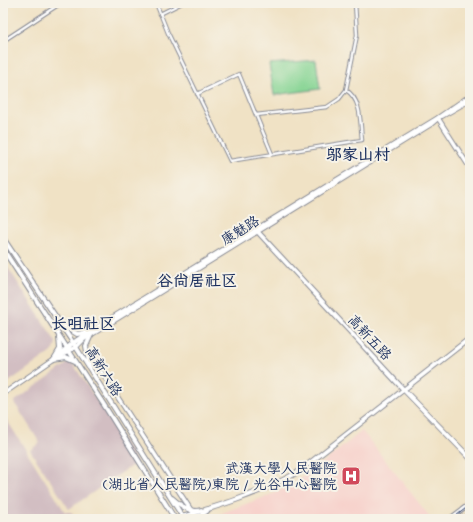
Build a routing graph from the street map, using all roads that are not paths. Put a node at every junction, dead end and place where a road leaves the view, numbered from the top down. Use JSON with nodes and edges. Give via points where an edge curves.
{"nodes":[{"id":1,"x":61,"y":3,"type":"edge"},
{"id":2,"x":156,"y":3,"type":"edge"},
{"id":3,"x":182,"y":3,"type":"edge"},
{"id":4,"x":356,"y":3,"type":"edge"},
{"id":5,"x":160,"y":14,"type":"junction"},
{"id":6,"x":3,"y":41,"type":"edge"},
{"id":7,"x":346,"y":90,"type":"junction"},
{"id":8,"x":197,"y":94,"type":"junction"},
{"id":9,"x":470,"y":96,"type":"edge"},
{"id":10,"x":470,"y":100,"type":"edge"},
{"id":11,"x":256,"y":115,"type":"junction"},
{"id":12,"x":438,"y":118,"type":"junction"},
{"id":13,"x":272,"y":154,"type":"junction"},
{"id":14,"x":470,"y":168,"type":"edge"},
{"id":15,"x":257,"y":231,"type":"junction"},
{"id":16,"x":3,"y":238,"type":"edge"},
{"id":17,"x":3,"y":249,"type":"edge"},
{"id":18,"x":58,"y":322,"type":"junction"},
{"id":19,"x":54,"y":326,"type":"junction"},
{"id":20,"x":90,"y":334,"type":"junction"},
{"id":21,"x":470,"y":339,"type":"edge"},
{"id":22,"x":73,"y":343,"type":"junction"},
{"id":23,"x":76,"y":347,"type":"junction"},
{"id":24,"x":86,"y":348,"type":"junction"},
{"id":25,"x":68,"y":350,"type":"junction"},
{"id":26,"x":54,"y":359,"type":"junction"},
{"id":27,"x":77,"y":363,"type":"junction"},
{"id":28,"x":92,"y":374,"type":"junction"},
{"id":29,"x":404,"y":391,"type":"junction"},
{"id":30,"x":3,"y":394,"type":"edge"},
{"id":31,"x":470,"y":458,"type":"edge"},
{"id":32,"x":167,"y":492,"type":"junction"},
{"id":33,"x":470,"y":504,"type":"edge"},
{"id":34,"x":191,"y":510,"type":"junction"},
{"id":35,"x":201,"y":510,"type":"junction"},
{"id":36,"x":207,"y":511,"type":"junction"},
{"id":37,"x":470,"y":514,"type":"edge"},
{"id":38,"x":183,"y":518,"type":"edge"},
{"id":39,"x":175,"y":519,"type":"edge"},
{"id":40,"x":196,"y":519,"type":"edge"},
{"id":41,"x":450,"y":519,"type":"edge"},
{"id":42,"x":464,"y":519,"type":"edge"}],
"edges":[{"from":1,"to":6,"type":"street"},
{"from":2,"to":5,"type":"street"},
{"from":3,"to":5,"type":"street"},
{"from":4,"to":7,"type":"street","via":[[357,35]]},
{"from":5,"to":8,"type":"street"},
{"from":7,"to":11,"type":"street","via":[[327,107]]},
{"from":7,"to":13,"type":"street","via":[[358,104],[362,140]]},
{"from":8,"to":11,"type":"street","via":[[239,74]]},
{"from":8,"to":13,"type":"street","via":[[230,161]]},
{"from":9,"to":12,"type":"main road","name":"康魅路"},
{"from":10,"to":12,"type":"main road","name":"康魅路"},
{"from":11,"to":13,"type":"street"},
{"from":12,"to":14,"type":"street"},
{"from":12,"to":15,"type":"main road","name":"康魅路"},
{"from":15,"to":20,"type":"main road","name":"康魅路"},
{"from":15,"to":29,"type":"main road","name":"高新五路"},
{"from":16,"to":18,"type":"main road","name":"高新六路"},
{"from":17,"to":19,"type":"main road","name":"高新六路"},
{"from":18,"to":20,"type":"main road","via":[[77,334]]},
{"from":18,"to":22,"type":"main road","name":"高新六路"},
{"from":19,"to":25,"type":"main road","name":"高新六路"},
{"from":19,"to":26,"type":"main road","via":[[60,344]]},
{"from":20,"to":22,"type":"main road","name":"康魅路"},
{"from":20,"to":23,"type":"main road","name":"康魅路"},
{"from":20,"to":24,"type":"main road"},
{"from":21,"to":29,"type":"main road"},
{"from":22,"to":23,"type":"main road","name":"高新六路"},
{"from":22,"to":25,"type":"main road","name":"康魅路"},
{"from":23,"to":25,"type":"main road","name":"康魅路"},
{"from":23,"to":28,"type":"main road","name":"高新六路"},
{"from":24,"to":28,"type":"main road"},
{"from":24,"to":34,"type":"street"},
{"from":25,"to":26,"type":"main road","name":"康魅路"},
{"from":25,"to":27,"type":"main road","name":"高新六路"},
{"from":26,"to":27,"type":"main road","via":[[66,357]]},
{"from":26,"to":30,"type":"street","name":"康魅路"},
{"from":27,"to":39,"type":"main road","name":"高新六路"},
{"from":28,"to":32,"type":"main road","name":"高新六路"},
{"from":29,"to":31,"type":"main road","name":"高新五路"},
{"from":29,"to":35,"type":"main road","via":[[321,455],[278,484]]},
{"from":29,"to":36,"type":"main road","via":[[322,457],[285,482]]},
{"from":32,"to":34,"type":"main road","via":[[178,503]]},
{"from":32,"to":38,"type":"main road","name":"高新六路"},
{"from":33,"to":41,"type":"main road"},
{"from":34,"to":35,"type":"main road"},
{"from":35,"to":38,"type":"main road"},
{"from":36,"to":38,"type":"main road"},
{"from":36,"to":40,"type":"main road"},
{"from":37,"to":42,"type":"main road"},
{"from":38,"to":39,"type":"main road"}]}
